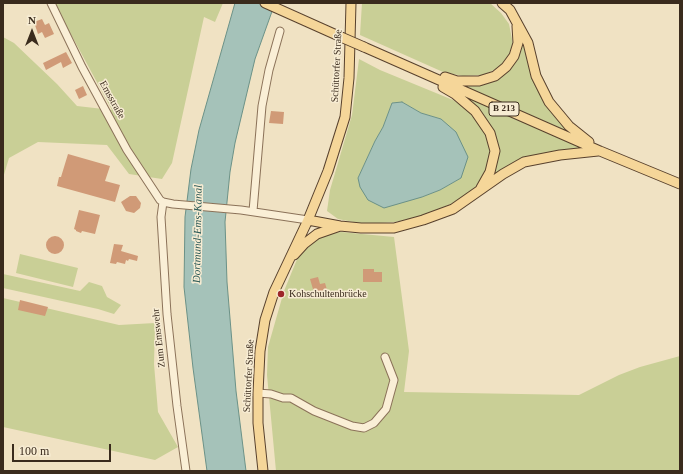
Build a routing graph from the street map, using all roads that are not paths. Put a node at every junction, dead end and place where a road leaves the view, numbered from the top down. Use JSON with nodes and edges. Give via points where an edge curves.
{"nodes":[{"id":1,"x":51,"y":3,"type":"edge"},
{"id":2,"x":265,"y":3,"type":"edge"},
{"id":3,"x":502,"y":3,"type":"edge"},
{"id":4,"x":351,"y":5,"type":"edge"},
{"id":5,"x":517,"y":24,"type":"junction"},
{"id":6,"x":280,"y":31,"type":"dead end"},
{"id":7,"x":409,"y":67,"type":"junction"},
{"id":8,"x":600,"y":151,"type":"junction"},
{"id":9,"x":680,"y":184,"type":"edge"},
{"id":10,"x":478,"y":192,"type":"junction"},
{"id":11,"x":164,"y":202,"type":"junction"},
{"id":12,"x":254,"y":211,"type":"junction"},
{"id":13,"x":308,"y":220,"type":"junction"},
{"id":14,"x":340,"y":226,"type":"junction"},
{"id":15,"x":287,"y":262,"type":"junction"},
{"id":16,"x":385,"y":356,"type":"dead end"},
{"id":17,"x":258,"y":393,"type":"junction"},
{"id":18,"x":186,"y":471,"type":"edge"},
{"id":19,"x":263,"y":471,"type":"edge"}],
"edges":[{"from":1,"to":11,"type":"street","name":"Emsstraße","via":[[127,150],[154,192]]},
{"from":2,"to":7,"type":"main road","number":"B 213","bridge":true},
{"from":3,"to":5,"type":"main road","via":[[510,10]]},
{"from":4,"to":13,"type":"main road","name":"Schüttorfer Straße","via":[[350,78],[345,117],[328,171]]},
{"from":5,"to":7,"type":"main road","via":[[518,43],[514,56],[495,76],[479,81],[458,81]]},
{"from":5,"to":8,"type":"main road","via":[[528,43],[536,76],[549,102],[569,126]]},
{"from":6,"to":12,"type":"street","via":[[262,106]]},
{"from":7,"to":8,"type":"main road","number":"B 213"},
{"from":7,"to":10,"type":"main road","via":[[454,94],[475,111],[490,133],[495,151],[490,172]]},
{"from":8,"to":9,"type":"main road","number":"B 213"},
{"from":8,"to":10,"type":"main road","via":[[524,162]]},
{"from":10,"to":14,"type":"main road","via":[[453,209],[394,228]]},
{"from":11,"to":12,"type":"street"},
{"from":11,"to":18,"type":"street","name":"Zum Emswehr","via":[[161,217],[167,314]]},
{"from":12,"to":13,"type":"street"},
{"from":13,"to":14,"type":"main road"},
{"from":13,"to":15,"type":"main road","name":"Schüttorfer Straße"},
{"from":14,"to":15,"type":"main road","via":[[312,238]]},
{"from":15,"to":17,"type":"main road","name":"Schüttorfer Straße","via":[[265,320],[260,351]]},
{"from":16,"to":17,"type":"street","via":[[394,380],[386,409],[374,423],[364,428],[314,411],[291,398]]},
{"from":17,"to":19,"type":"main road","name":"Schüttorfer Straße"}]}
